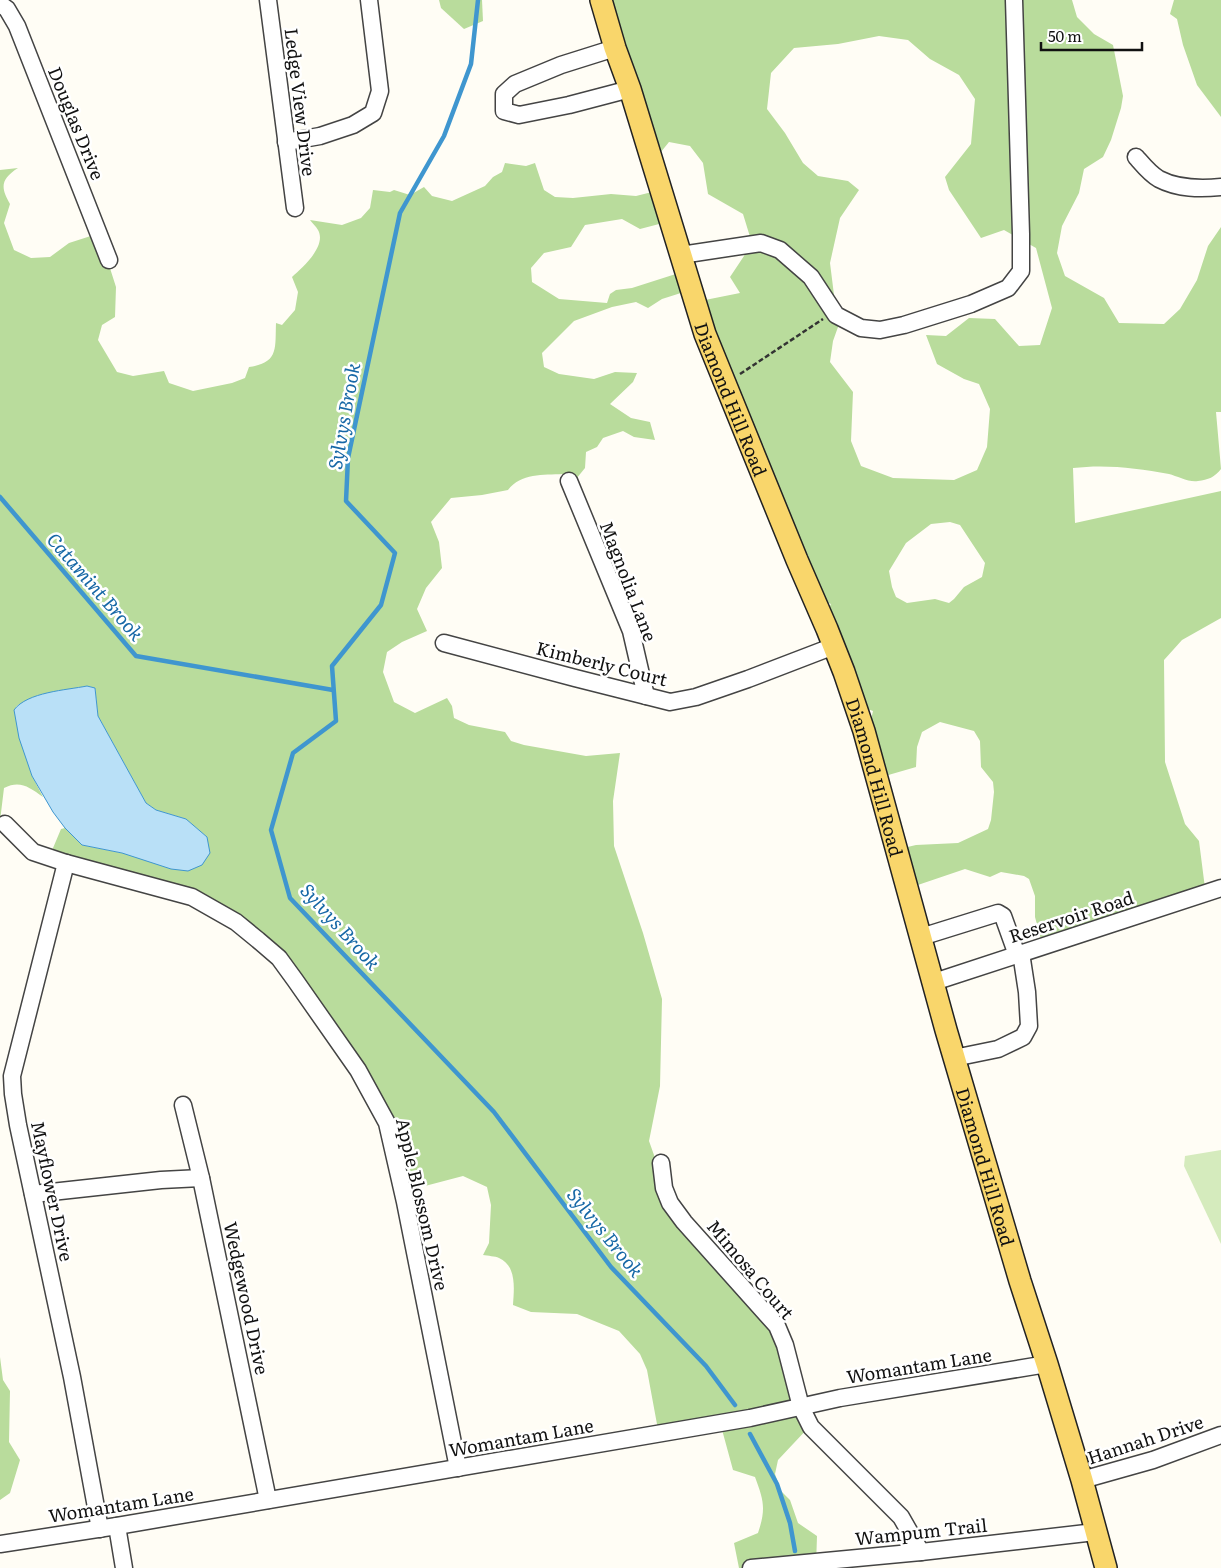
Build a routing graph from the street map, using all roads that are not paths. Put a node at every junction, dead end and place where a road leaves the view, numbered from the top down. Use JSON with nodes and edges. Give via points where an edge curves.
{"nodes":[{"id":1,"x":268,"y":0,"type":"edge"},
{"id":2,"x":368,"y":0,"type":"edge"},
{"id":3,"x":601,"y":0,"type":"edge"},
{"id":4,"x":1014,"y":0,"type":"edge"},
{"id":5,"x":0,"y":4,"type":"edge"},
{"id":6,"x":615,"y":48,"type":"junction"},
{"id":7,"x":630,"y":89,"type":"junction"},
{"id":8,"x":286,"y":142,"type":"junction"},
{"id":9,"x":1136,"y":157,"type":"dead end"},
{"id":10,"x":1221,"y":187,"type":"edge"},
{"id":11,"x":294,"y":208,"type":"dead end"},
{"id":12,"x":681,"y":255,"type":"junction"},
{"id":13,"x":109,"y":260,"type":"dead end"},
{"id":14,"x":569,"y":481,"type":"dead end"},
{"id":15,"x":444,"y":643,"type":"dead end"},
{"id":16,"x":834,"y":646,"type":"junction"},
{"id":17,"x":646,"y":696,"type":"junction"},
{"id":18,"x":4,"y":824,"type":"dead end"},
{"id":19,"x":66,"y":863,"type":"junction"},
{"id":20,"x":1221,"y":888,"type":"edge"},
{"id":21,"x":921,"y":938,"type":"junction"},
{"id":22,"x":1019,"y":954,"type":"junction"},
{"id":23,"x":934,"y":982,"type":"junction"},
{"id":24,"x":954,"y":1058,"type":"junction"},
{"id":25,"x":6,"y":1095,"type":"edge"},
{"id":26,"x":183,"y":1106,"type":"dead end"},
{"id":27,"x":661,"y":1163,"type":"dead end"},
{"id":28,"x":201,"y":1178,"type":"junction"},
{"id":29,"x":33,"y":1194,"type":"junction"},
{"id":30,"x":1047,"y":1364,"type":"junction"},
{"id":31,"x":801,"y":1407,"type":"junction"},
{"id":32,"x":1221,"y":1436,"type":"edge"},
{"id":33,"x":458,"y":1468,"type":"junction"},
{"id":34,"x":1082,"y":1480,"type":"junction"},
{"id":35,"x":268,"y":1500,"type":"junction"},
{"id":36,"x":117,"y":1526,"type":"junction"},
{"id":37,"x":100,"y":1529,"type":"junction"},
{"id":38,"x":1096,"y":1532,"type":"junction"},
{"id":39,"x":0,"y":1544,"type":"edge"},
{"id":40,"x":920,"y":1552,"type":"junction"},
{"id":41,"x":124,"y":1568,"type":"edge"},
{"id":42,"x":751,"y":1568,"type":"edge"},
{"id":43,"x":1106,"y":1568,"type":"edge"}],
"edges":[{"from":1,"to":8,"type":"street","name":"Ledge View Drive"},
{"from":2,"to":8,"type":"street","via":[[380,91],[373,113],[352,125],[320,136]]},
{"from":3,"to":6,"type":"main road","name":"Diamond Hill Road"},
{"from":4,"to":12,"type":"street","via":[[1021,271],[1008,288],[971,304],[880,330],[861,328],[836,315],[810,277],[780,250],[762,243]]},
{"from":5,"to":13,"type":"street","name":"Douglas Drive","via":[[17,26]]},
{"from":6,"to":7,"type":"main road","name":"Diamond Hill Road"},
{"from":6,"to":7,"type":"street","via":[[515,84],[504,94],[504,111],[518,115]]},
{"from":7,"to":12,"type":"main road","name":"Diamond Hill Road"},
{"from":8,"to":11,"type":"street","name":"Ledge View Drive"},
{"from":9,"to":10,"type":"street","via":[[1158,178],[1175,185]]},
{"from":12,"to":16,"type":"main road","name":"Diamond Hill Road","via":[[705,334]]},
{"from":14,"to":17,"type":"street","name":"Magnolia Lane","via":[[630,631]]},
{"from":15,"to":17,"type":"street","name":"Kimberly Court"},
{"from":16,"to":17,"type":"street","name":"Kimberly Court","via":[[696,697],[670,702]]},
{"from":16,"to":21,"type":"main road","name":"Diamond Hill Road","via":[[864,731]]},
{"from":18,"to":19,"type":"street","name":"Apple Blossom Drive","via":[[33,852]]},
{"from":19,"to":25,"type":"street","name":"Mayflower Drive"},
{"from":19,"to":33,"type":"street","name":"Apple Blossom Drive","via":[[192,896],[236,922],[279,958],[358,1070],[387,1123]]},
{"from":20,"to":22,"type":"street","name":"Reservoir Road"},
{"from":21,"to":22,"type":"street","via":[[998,913],[1003,916]]},
{"from":21,"to":23,"type":"main road","name":"Diamond Hill Road"},
{"from":22,"to":23,"type":"street","name":"Reservoir Road"},
{"from":22,"to":24,"type":"street","via":[[1027,992],[1029,1026],[1023,1037],[998,1048]]},
{"from":23,"to":24,"type":"main road","name":"Diamond Hill Road"},
{"from":24,"to":30,"type":"main road","name":"Diamond Hill Road"},
{"from":25,"to":29,"type":"street","name":"Mayflower Drive","via":[[18,1125]]},
{"from":26,"to":28,"type":"street","name":"Wedgewood Drive"},
{"from":27,"to":31,"type":"street","name":"Mimosa Court","via":[[664,1188],[670,1203],[777,1326]]},
{"from":28,"to":29,"type":"street"},
{"from":28,"to":35,"type":"street","name":"Wedgewood Drive"},
{"from":29,"to":37,"type":"street","name":"Mayflower Drive"},
{"from":30,"to":31,"type":"street","name":"Womantam Lane"},
{"from":30,"to":34,"type":"main road","name":"Diamond Hill Road"},
{"from":31,"to":33,"type":"street","name":"Womantam Lane"},
{"from":31,"to":40,"type":"street","name":"Mimosa Court","via":[[811,1427],[901,1517]]},
{"from":32,"to":34,"type":"street","name":"Hannah Drive"},
{"from":33,"to":35,"type":"street","name":"Womantam Lane"},
{"from":34,"to":38,"type":"main road","name":"Diamond Hill Road"},
{"from":35,"to":36,"type":"street","name":"Womantam Lane"},
{"from":36,"to":37,"type":"street","name":"Womantam Lane"},
{"from":36,"to":41,"type":"street"},
{"from":37,"to":39,"type":"street","name":"Womantam Lane"},
{"from":38,"to":40,"type":"street","name":"Wampum Trail"},
{"from":38,"to":43,"type":"main road","name":"Diamond Hill Road"},
{"from":40,"to":42,"type":"street","name":"Wampum Trail"}]}
